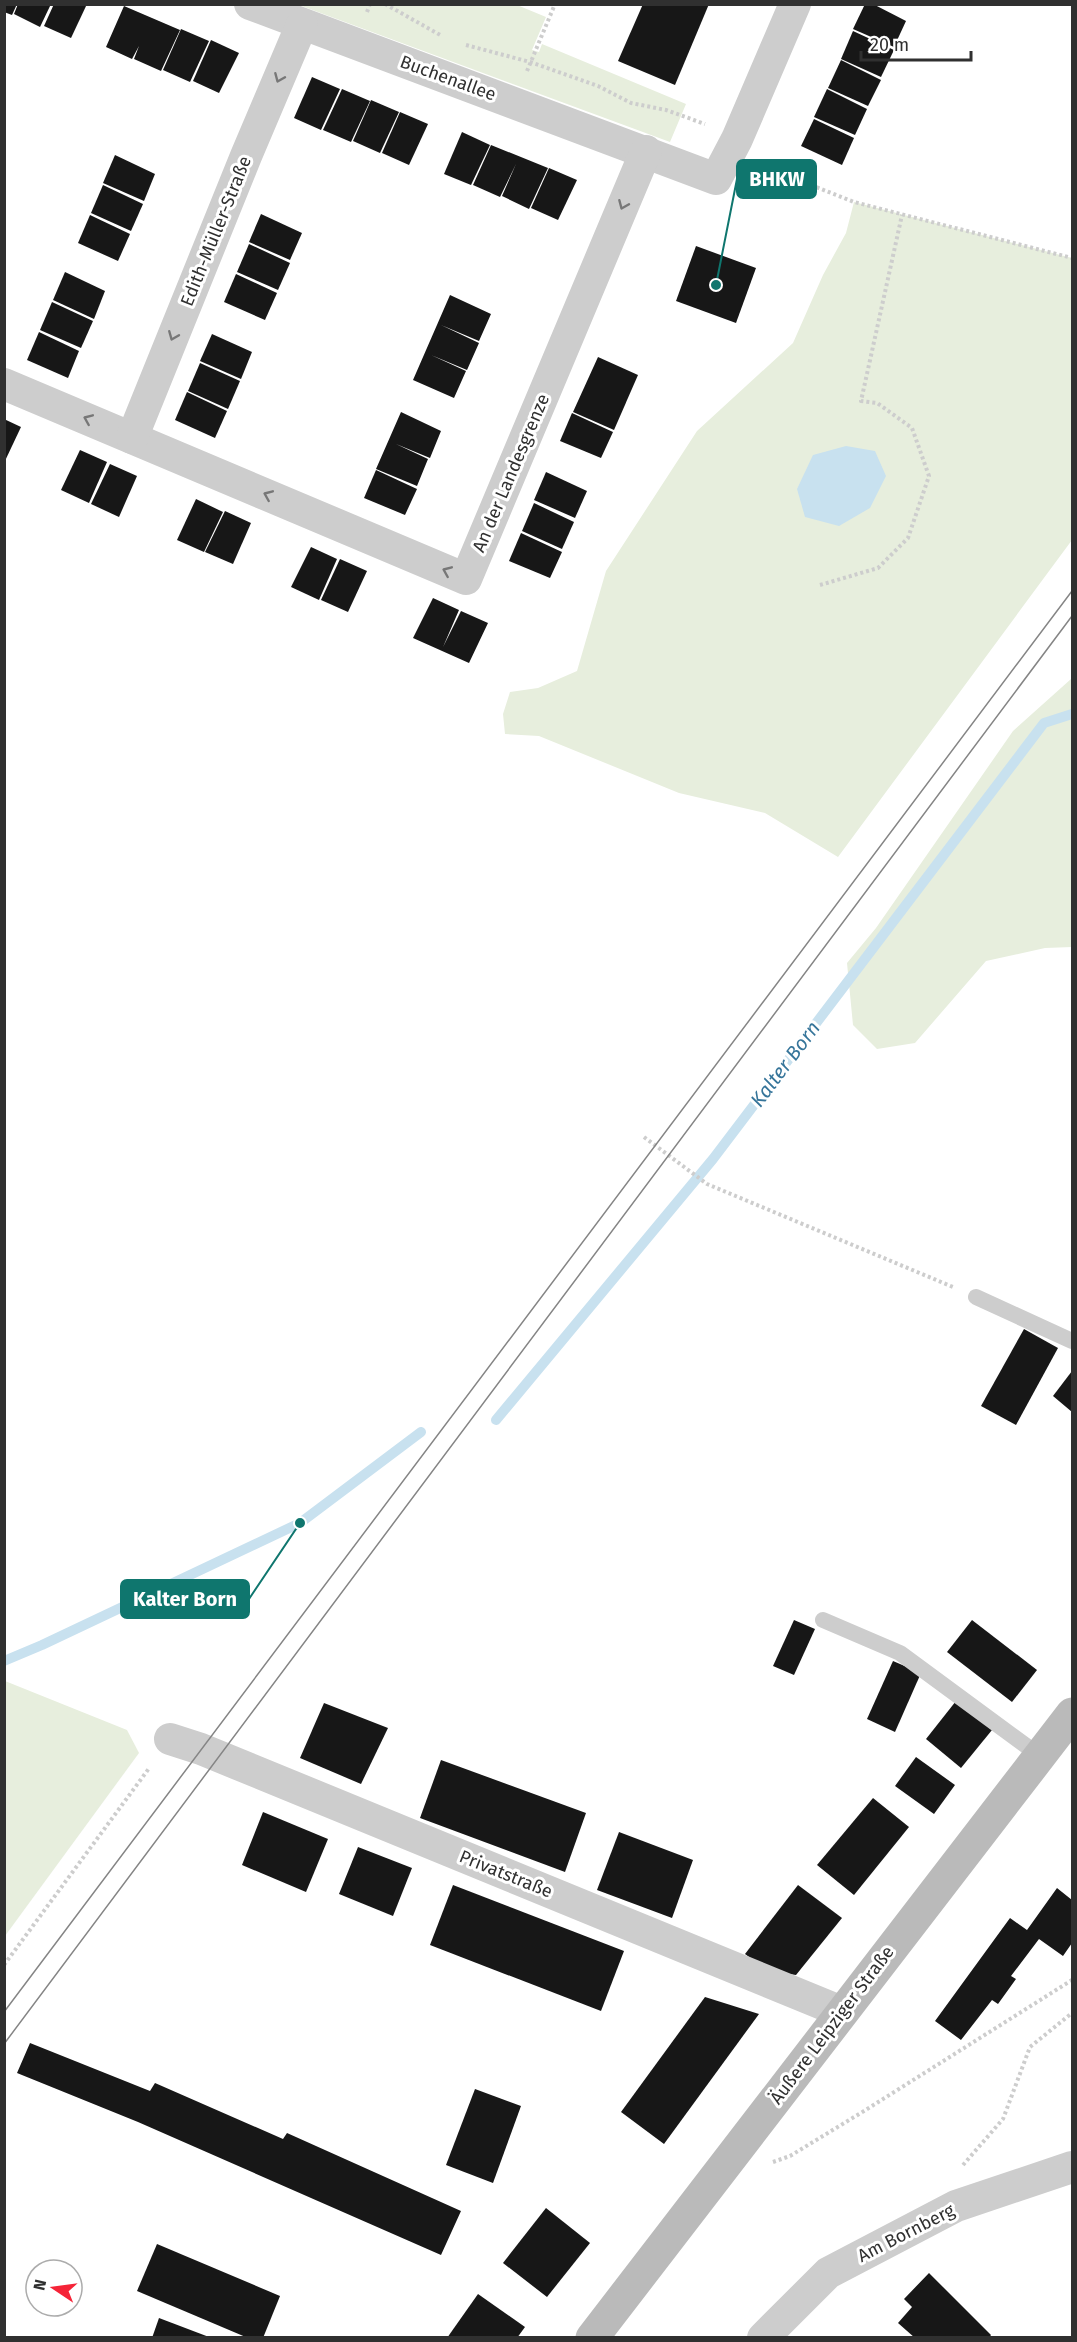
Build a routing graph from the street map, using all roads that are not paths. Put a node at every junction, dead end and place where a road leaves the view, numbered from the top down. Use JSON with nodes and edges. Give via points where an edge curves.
{"nodes":[{"id":1,"x":250,"y":4,"type":"edge"},
{"id":2,"x":795,"y":4,"type":"edge"},
{"id":3,"x":302,"y":24,"type":"junction"},
{"id":4,"x":646,"y":151,"type":"junction"},
{"id":5,"x":4,"y":384,"type":"edge"},
{"id":6,"x":132,"y":438,"type":"junction"},
{"id":7,"x":976,"y":1297,"type":"road end"},
{"id":8,"x":1072,"y":1341,"type":"edge"},
{"id":9,"x":823,"y":1620,"type":"dead end"},
{"id":10,"x":1072,"y":1714,"type":"edge"},
{"id":11,"x":170,"y":1739,"type":"road end"},
{"id":12,"x":1040,"y":1756,"type":"junction"},
{"id":13,"x":842,"y":2012,"type":"junction"},
{"id":14,"x":1072,"y":2167,"type":"edge"},
{"id":15,"x":592,"y":2337,"type":"edge"},
{"id":16,"x":763,"y":2337,"type":"edge"}],
"edges":[{"from":1,"to":3,"type":"street","name":"Buchenallee"},
{"from":2,"to":4,"type":"street","via":[[716,179]]},
{"from":3,"to":4,"type":"street","name":"Buchenallee"},
{"from":3,"to":6,"type":"street","name":"Edith-Müller-Straße","one_way":true},
{"from":4,"to":6,"type":"street","name":"An der Landesgrenze","one_way":true,"via":[[466,579]]},
{"from":6,"to":5,"type":"street","name":"An der Landesgrenze","one_way":true},
{"from":7,"to":8,"type":"lane"},
{"from":9,"to":12,"type":"lane","via":[[900,1653]]},
{"from":10,"to":12,"type":"street","name":"Äußere Leipziger Straße"},
{"from":11,"to":13,"type":"street","name":"Privatstraße"},
{"from":12,"to":13,"type":"street","name":"Äußere Leipziger Straße"},
{"from":13,"to":15,"type":"street","name":"Äußere Leipziger Straße"},
{"from":14,"to":16,"type":"street","name":"Am Bornberg","via":[[956,2206],[828,2273]]}]}
